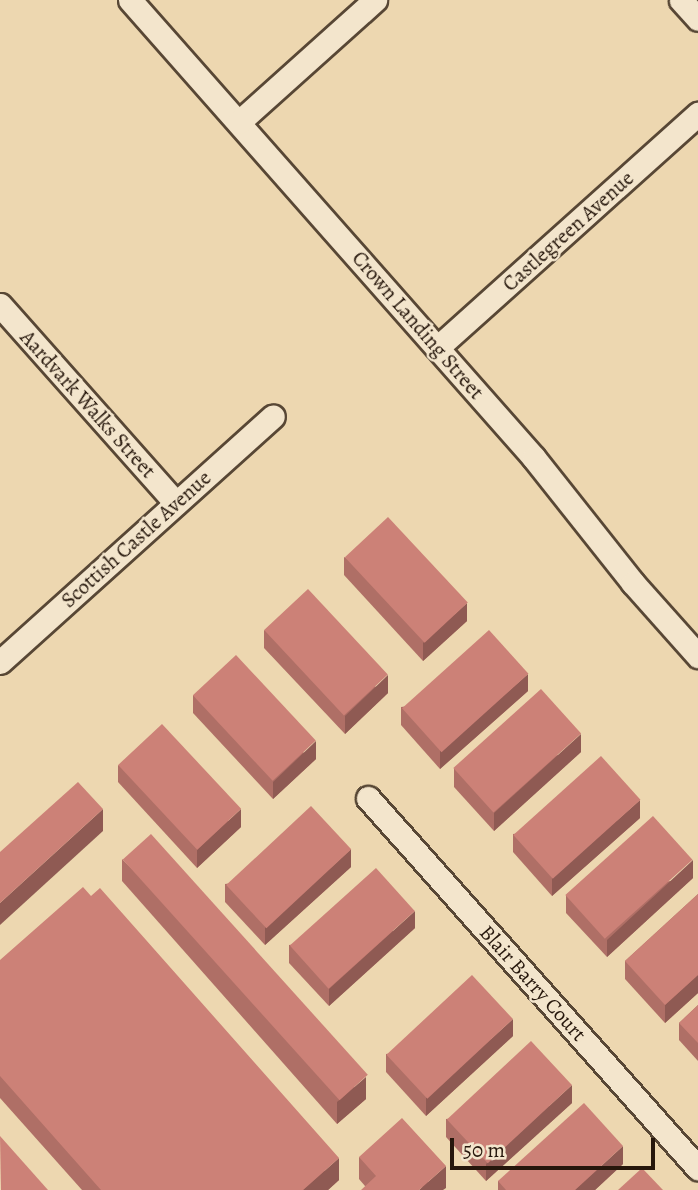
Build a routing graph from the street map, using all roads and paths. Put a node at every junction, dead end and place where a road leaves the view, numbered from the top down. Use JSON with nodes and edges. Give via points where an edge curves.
{"nodes":[{"id":1,"x":130,"y":0,"type":"edge"},
{"id":2,"x":375,"y":0,"type":"edge"},
{"id":3,"x":681,"y":0,"type":"edge"},
{"id":4,"x":698,"y":19,"type":"edge"},
{"id":5,"x":698,"y":114,"type":"edge"},
{"id":6,"x":239,"y":121,"type":"junction"},
{"id":7,"x":0,"y":305,"type":"edge"},
{"id":8,"x":437,"y":348,"type":"junction"},
{"id":9,"x":273,"y":416,"type":"dead end"},
{"id":10,"x":176,"y":503,"type":"junction"},
{"id":11,"x":698,"y":656,"type":"edge"},
{"id":12,"x":0,"y":662,"type":"edge"},
{"id":13,"x":368,"y":798,"type":"dead end"},
{"id":14,"x":698,"y":1168,"type":"edge"}],
"edges":[{"from":1,"to":6,"type":"street","name":"Crown Landing Street"},
{"from":2,"to":6,"type":"street"},
{"from":3,"to":4,"type":"street"},
{"from":5,"to":8,"type":"street","name":"Castlegreen Avenue"},
{"from":6,"to":8,"type":"street","name":"Crown Landing Street"},
{"from":7,"to":10,"type":"street","name":"Aardvark Walks Street"},
{"from":8,"to":11,"type":"street","name":"Crown Landing Street"},
{"from":9,"to":10,"type":"street","name":"Scottish Castle Avenue"},
{"from":10,"to":12,"type":"street","name":"Scottish Castle Avenue"},
{"from":13,"to":14,"type":"street","name":"Blair Barry Court"}]}
